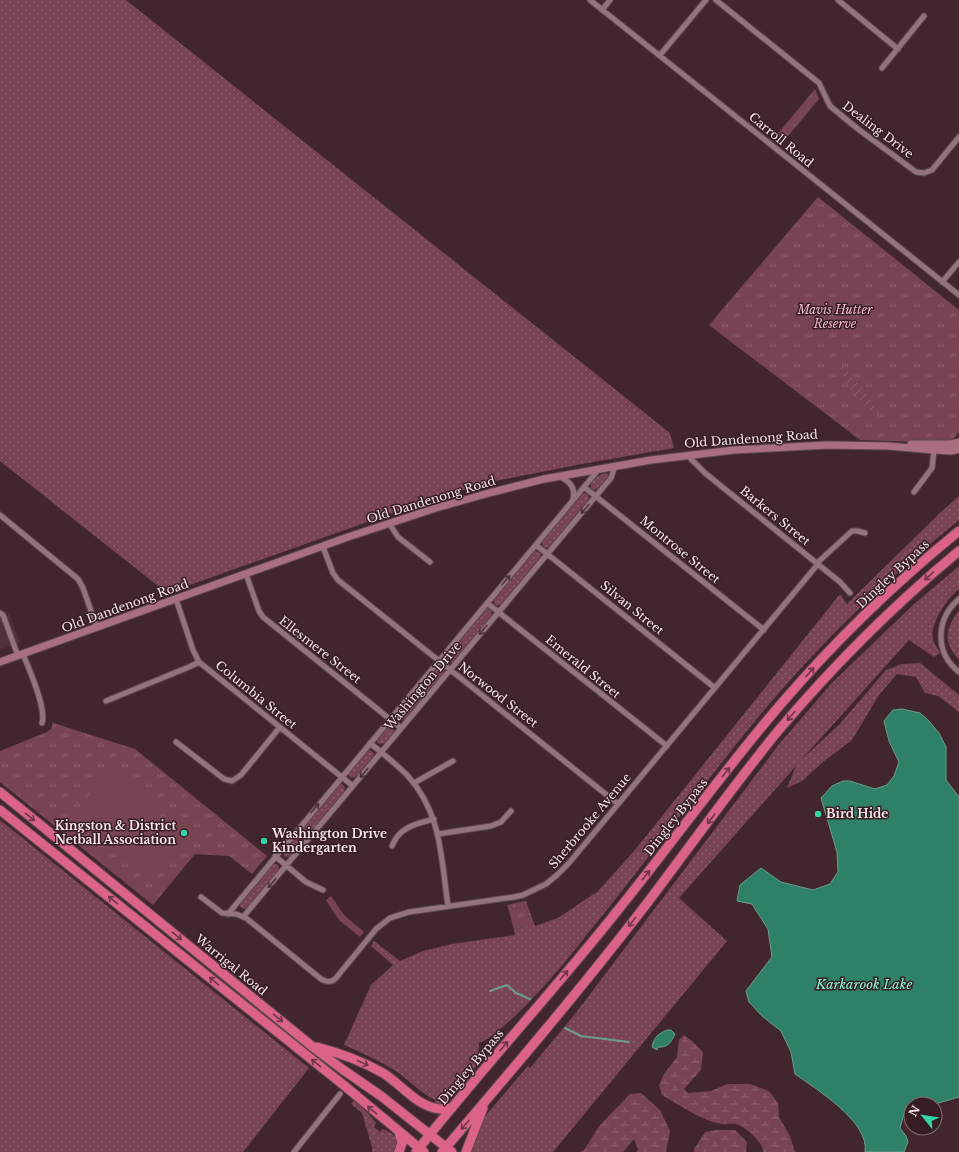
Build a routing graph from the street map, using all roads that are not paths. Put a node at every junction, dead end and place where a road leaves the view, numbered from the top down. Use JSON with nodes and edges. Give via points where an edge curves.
{"nodes":[{"id":1,"x":590,"y":0,"type":"edge"},
{"id":2,"x":610,"y":0,"type":"edge"},
{"id":3,"x":706,"y":0,"type":"edge"},
{"id":4,"x":716,"y":0,"type":"edge"},
{"id":5,"x":838,"y":0,"type":"edge"},
{"id":6,"x":602,"y":10,"type":"junction"},
{"id":7,"x":924,"y":16,"type":"dead end"},
{"id":8,"x":898,"y":49,"type":"junction"},
{"id":9,"x":660,"y":55,"type":"junction"},
{"id":10,"x":882,"y":68,"type":"dead end"},
{"id":11,"x":959,"y":137,"type":"edge"},
{"id":12,"x":959,"y":262,"type":"edge"},
{"id":13,"x":942,"y":282,"type":"junction"},
{"id":14,"x":959,"y":295,"type":"edge"},
{"id":15,"x":957,"y":446,"type":"edge"},
{"id":16,"x":935,"y":447,"type":"junction"},
{"id":17,"x":687,"y":455,"type":"junction"},
{"id":18,"x":615,"y":466,"type":"junction"},
{"id":19,"x":599,"y":469,"type":"junction"},
{"id":20,"x":559,"y":476,"type":"junction"},
{"id":21,"x":584,"y":487,"type":"junction"},
{"id":22,"x":914,"y":492,"type":"dead end"},
{"id":23,"x":595,"y":496,"type":"junction"},
{"id":24,"x":572,"y":501,"type":"junction"},
{"id":25,"x":0,"y":515,"type":"edge"},
{"id":26,"x":389,"y":524,"type":"junction"},
{"id":27,"x":959,"y":530,"type":"edge"},
{"id":28,"x":865,"y":533,"type":"dead end"},
{"id":29,"x":536,"y":545,"type":"junction"},
{"id":30,"x":323,"y":547,"type":"junction"},
{"id":31,"x":959,"y":551,"type":"edge"},
{"id":32,"x":547,"y":554,"type":"junction"},
{"id":33,"x":430,"y":562,"type":"dead end"},
{"id":34,"x":818,"y":563,"type":"junction"},
{"id":35,"x":246,"y":574,"type":"junction"},
{"id":36,"x":850,"y":593,"type":"dead end"},
{"id":37,"x":176,"y":599,"type":"junction"},
{"id":38,"x":959,"y":599,"type":"edge"},
{"id":39,"x":487,"y":603,"type":"junction"},
{"id":40,"x":498,"y":612,"type":"junction"},
{"id":41,"x":0,"y":613,"type":"edge"},
{"id":42,"x":97,"y":628,"type":"junction"},
{"id":43,"x":764,"y":630,"type":"junction"},
{"id":44,"x":21,"y":655,"type":"junction"},
{"id":45,"x":439,"y":661,"type":"junction"},
{"id":46,"x":0,"y":662,"type":"edge"},
{"id":47,"x":199,"y":662,"type":"junction"},
{"id":48,"x":450,"y":670,"type":"junction"},
{"id":49,"x":959,"y":672,"type":"edge"},
{"id":50,"x":715,"y":688,"type":"junction"},
{"id":51,"x":106,"y":701,"type":"dead end"},
{"id":52,"x":390,"y":718,"type":"junction"},
{"id":53,"x":42,"y":723,"type":"dead end"},
{"id":54,"x":280,"y":727,"type":"junction"},
{"id":55,"x":401,"y":728,"type":"junction"},
{"id":56,"x":176,"y":742,"type":"dead end"},
{"id":57,"x":370,"y":743,"type":"junction"},
{"id":58,"x":667,"y":746,"type":"junction"},
{"id":59,"x":381,"y":752,"type":"junction"},
{"id":60,"x":453,"y":761,"type":"dead end"},
{"id":61,"x":342,"y":776,"type":"junction"},
{"id":62,"x":414,"y":783,"type":"junction"},
{"id":63,"x":353,"y":786,"type":"junction"},
{"id":64,"x":0,"y":792,"type":"edge"},
{"id":65,"x":618,"y":804,"type":"junction"},
{"id":66,"x":0,"y":810,"type":"edge"},
{"id":67,"x":511,"y":811,"type":"dead end"},
{"id":68,"x":434,"y":819,"type":"junction"},
{"id":69,"x":438,"y":834,"type":"junction"},
{"id":70,"x":392,"y":846,"type":"dead end"},
{"id":71,"x":275,"y":856,"type":"junction"},
{"id":72,"x":286,"y":866,"type":"junction"},
{"id":73,"x":323,"y":890,"type":"dead end"},
{"id":74,"x":201,"y":897,"type":"dead end"},
{"id":75,"x":448,"y":906,"type":"junction"},
{"id":76,"x":228,"y":914,"type":"junction"},
{"id":77,"x":241,"y":916,"type":"junction"},
{"id":78,"x":313,"y":1047,"type":"junction"},
{"id":79,"x":340,"y":1094,"type":"dead end"},
{"id":80,"x":484,"y":1103,"type":"junction"},
{"id":81,"x":452,"y":1108,"type":"junction"},
{"id":82,"x":399,"y":1132,"type":"junction"},
{"id":83,"x":430,"y":1135,"type":"junction"},
{"id":84,"x":447,"y":1150,"type":"edge"},
{"id":85,"x":420,"y":1151,"type":"edge"},
{"id":86,"x":294,"y":1152,"type":"edge"},
{"id":87,"x":400,"y":1152,"type":"edge"},
{"id":88,"x":466,"y":1152,"type":"edge"}],
"edges":[{"from":1,"to":6,"type":"street","name":"Carroll Road"},
{"from":2,"to":6,"type":"street"},
{"from":3,"to":9,"type":"street"},
{"from":4,"to":11,"type":"street","name":"Dealing Drive","via":[[819,83],[830,106],[916,172],[924,174],[932,170]]},
{"from":5,"to":8,"type":"street"},
{"from":6,"to":9,"type":"street","name":"Carroll Road"},
{"from":7,"to":8,"type":"street"},
{"from":8,"to":10,"type":"street"},
{"from":9,"to":13,"type":"street","name":"Carroll Road"},
{"from":12,"to":13,"type":"street"},
{"from":13,"to":14,"type":"street","name":"Carroll Road"},
{"from":15,"to":16,"type":"main road","name":"Old Dandenong Road"},
{"from":16,"to":17,"type":"main road","name":"Old Dandenong Road","via":[[827,445]]},
{"from":16,"to":22,"type":"street","via":[[932,468]]},
{"from":17,"to":18,"type":"main road","name":"Old Dandenong Road"},
{"from":17,"to":34,"type":"street","name":"Barkers Street","via":[[711,478]]},
{"from":18,"to":19,"type":"main road","name":"Old Dandenong Road"},
{"from":18,"to":23,"type":"street","name":"Washington Drive","via":[[611,478]]},
{"from":19,"to":20,"type":"main road","name":"Old Dandenong Road"},
{"from":19,"to":21,"type":"street","name":"Washington Drive"},
{"from":20,"to":24,"type":"street","via":[[572,487]]},
{"from":20,"to":26,"type":"main road","name":"Old Dandenong Road","via":[[436,508]]},
{"from":21,"to":23,"type":"street","name":"Montrose Street"},
{"from":21,"to":24,"type":"street","name":"Washington Drive"},
{"from":23,"to":32,"type":"street","name":"Washington Drive","one_way":true},
{"from":23,"to":43,"type":"street","name":"Montrose Street"},
{"from":24,"to":29,"type":"street","name":"Washington Drive"},
{"from":25,"to":42,"type":"street","via":[[78,579]]},
{"from":26,"to":30,"type":"main road","name":"Old Dandenong Road"},
{"from":26,"to":33,"type":"street","via":[[395,534]]},
{"from":81,"to":27,"type":"highway","name":"Dingley Bypass","one_way":true,"via":[[597,936],[780,705],[864,616]]},
{"from":28,"to":34,"type":"street","name":"Sherbrooke Avenue","via":[[852,531]]},
{"from":29,"to":32,"type":"street","name":"Silvan Street"},
{"from":39,"to":29,"type":"street","name":"Washington Drive","one_way":true},
{"from":30,"to":35,"type":"main road","name":"Old Dandenong Road"},
{"from":30,"to":45,"type":"street","name":"Norwood Street","via":[[338,580]]},
{"from":31,"to":80,"type":"highway","one_way":true,"via":[[881,621],[833,669],[783,726],[742,776],[588,980]]},
{"from":32,"to":40,"type":"street","name":"Washington Drive"},
{"from":32,"to":50,"type":"street","name":"Silvan Street"},
{"from":34,"to":36,"type":"street","name":"Barkers Street"},
{"from":34,"to":43,"type":"street","name":"Sherbrooke Avenue"},
{"from":35,"to":37,"type":"main road","name":"Old Dandenong Road"},
{"from":35,"to":52,"type":"street","name":"Ellesmere Street","via":[[263,617]]},
{"from":37,"to":42,"type":"main road","name":"Old Dandenong Road"},
{"from":37,"to":47,"type":"street","name":"Columbia Street"},
{"from":38,"to":49,"type":"street","via":[[945,614],[941,642],[946,656]]},
{"from":39,"to":40,"type":"street","name":"Emerald Street"},
{"from":39,"to":45,"type":"street","name":"Washington Drive"},
{"from":40,"to":48,"type":"street","name":"Washington Drive","one_way":true},
{"from":40,"to":58,"type":"street","name":"Emerald Street"},
{"from":41,"to":44,"type":"street"},
{"from":42,"to":44,"type":"main road","name":"Old Dandenong Road"},
{"from":43,"to":50,"type":"street","name":"Sherbrooke Avenue"},
{"from":44,"to":46,"type":"main road","name":"Old Dandenong Road"},
{"from":44,"to":53,"type":"street","via":[[41,705]]},
{"from":45,"to":48,"type":"street","name":"Norwood Street"},
{"from":45,"to":52,"type":"street","name":"Washington Drive"},
{"from":47,"to":51,"type":"street"},
{"from":47,"to":54,"type":"street","name":"Columbia Street"},
{"from":48,"to":55,"type":"street","name":"Washington Drive"},
{"from":48,"to":65,"type":"street","name":"Norwood Street"},
{"from":50,"to":58,"type":"street","name":"Sherbrooke Avenue"},
{"from":52,"to":55,"type":"street","name":"Ellesmere Street"},
{"from":52,"to":57,"type":"street","name":"Washington Drive"},
{"from":54,"to":56,"type":"street","via":[[241,775],[232,781],[224,780]]},
{"from":54,"to":61,"type":"street","name":"Columbia Street"},
{"from":55,"to":59,"type":"street","name":"Washington Drive"},
{"from":57,"to":59,"type":"street"},
{"from":57,"to":61,"type":"street","name":"Washington Drive"},
{"from":58,"to":65,"type":"street","name":"Sherbrooke Avenue"},
{"from":59,"to":62,"type":"street"},
{"from":59,"to":63,"type":"street","name":"Washington Drive","one_way":true},
{"from":60,"to":62,"type":"street"},
{"from":61,"to":63,"type":"street","name":"Columbia Street"},
{"from":71,"to":61,"type":"street","name":"Washington Drive","one_way":true},
{"from":62,"to":68,"type":"street"},
{"from":63,"to":72,"type":"street","name":"Washington Drive"},
{"from":64,"to":78,"type":"highway","name":"Warrigal Road","one_way":true},
{"from":65,"to":75,"type":"street","name":"Sherbrooke Avenue","via":[[563,870],[546,884],[514,897]]},
{"from":82,"to":66,"type":"highway","name":"Warrigal Road","one_way":true},
{"from":67,"to":69,"type":"street","via":[[501,822],[491,826]]},
{"from":68,"to":69,"type":"street"},
{"from":68,"to":70,"type":"street","via":[[405,829]]},
{"from":69,"to":75,"type":"street"},
{"from":71,"to":72,"type":"street"},
{"from":71,"to":76,"type":"street","name":"Washington Drive"},
{"from":72,"to":73,"type":"street","via":[[310,885]]},
{"from":72,"to":77,"type":"street","name":"Washington Drive","one_way":true},
{"from":74,"to":76,"type":"street","via":[[219,912]]},
{"from":75,"to":77,"type":"street","name":"Sherbrooke Avenue","via":[[409,912],[390,918],[376,929],[330,982],[321,979]]},
{"from":76,"to":77,"type":"street"},
{"from":78,"to":81,"type":"highway","one_way":true,"via":[[339,1052],[366,1064],[383,1073],[423,1103],[440,1109]]},
{"from":78,"to":83,"type":"highway","name":"Warrigal Road"},
{"from":79,"to":86,"type":"street"},
{"from":80,"to":84,"type":"highway","one_way":true},
{"from":80,"to":88,"type":"highway"},
{"from":81,"to":83,"type":"highway","name":"Dingley Bypass"},
{"from":82,"to":85,"type":"highway","name":"Warrigal Road"},
{"from":82,"to":87,"type":"highway","via":[[402,1143]]},
{"from":83,"to":84,"type":"highway","name":"Warrigal Road"},
{"from":83,"to":85,"type":"highway","name":"Dingley Bypass"}]}
